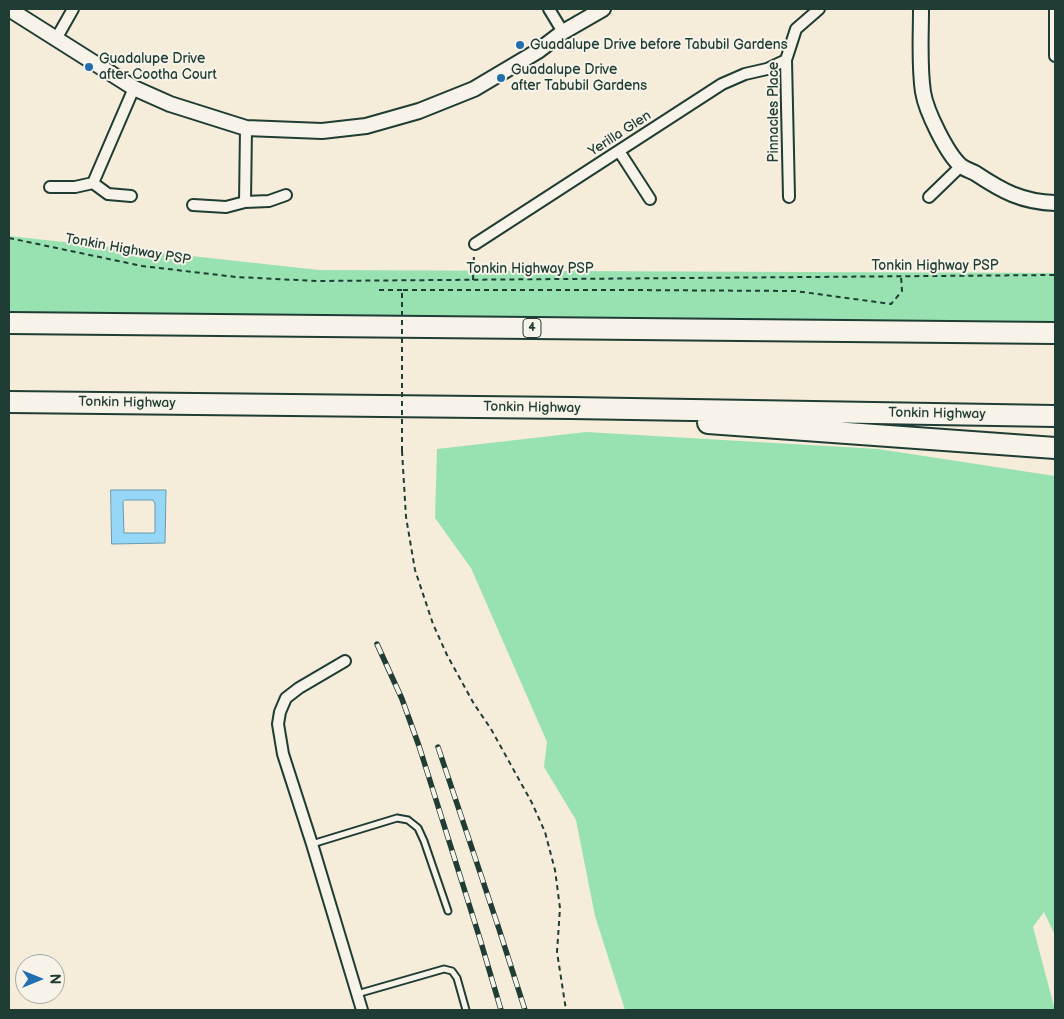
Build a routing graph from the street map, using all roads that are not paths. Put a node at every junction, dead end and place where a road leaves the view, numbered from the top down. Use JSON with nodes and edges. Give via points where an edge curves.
{"nodes":[{"id":1,"x":9,"y":9,"type":"edge"},
{"id":2,"x":73,"y":9,"type":"edge"},
{"id":3,"x":549,"y":9,"type":"edge"},
{"id":4,"x":603,"y":9,"type":"edge"},
{"id":5,"x":819,"y":9,"type":"edge"},
{"id":6,"x":921,"y":9,"type":"edge"},
{"id":7,"x":1055,"y":9,"type":"edge"},
{"id":8,"x":564,"y":32,"type":"junction"},
{"id":9,"x":56,"y":39,"type":"junction"},
{"id":10,"x":1055,"y":56,"type":"edge"},
{"id":11,"x":786,"y":60,"type":"junction"},
{"id":12,"x":134,"y":88,"type":"junction"},
{"id":13,"x":246,"y":128,"type":"junction"},
{"id":14,"x":619,"y":151,"type":"junction"},
{"id":15,"x":961,"y":166,"type":"junction"},
{"id":16,"x":93,"y":183,"type":"junction"},
{"id":17,"x":50,"y":187,"type":"dead end"},
{"id":18,"x":286,"y":195,"type":"dead end"},
{"id":19,"x":131,"y":196,"type":"dead end"},
{"id":20,"x":789,"y":196,"type":"dead end"},
{"id":21,"x":929,"y":197,"type":"dead end"},
{"id":22,"x":650,"y":199,"type":"dead end"},
{"id":23,"x":245,"y":202,"type":"junction"},
{"id":24,"x":1055,"y":203,"type":"edge"},
{"id":25,"x":193,"y":204,"type":"dead end"},
{"id":26,"x":475,"y":244,"type":"road end"},
{"id":27,"x":1055,"y":321,"type":"edge"},
{"id":28,"x":9,"y":323,"type":"edge"},
{"id":29,"x":924,"y":331,"type":"junction"},
{"id":30,"x":1055,"y":333,"type":"edge"},
{"id":31,"x":9,"y":402,"type":"edge"},
{"id":32,"x":571,"y":408,"type":"junction"},
{"id":33,"x":1055,"y":416,"type":"edge"},
{"id":34,"x":1055,"y":448,"type":"edge"},
{"id":35,"x":345,"y":661,"type":"dead end"},
{"id":36,"x":312,"y":844,"type":"junction"},
{"id":37,"x":448,"y":911,"type":"dead end"},
{"id":38,"x":357,"y":994,"type":"junction"},
{"id":39,"x":362,"y":1010,"type":"edge"},
{"id":40,"x":466,"y":1010,"type":"edge"}],
"edges":[{"from":1,"to":9,"type":"street"},
{"from":2,"to":9,"type":"street"},
{"from":3,"to":8,"type":"street"},
{"from":4,"to":8,"type":"street"},
{"from":5,"to":11,"type":"street","name":"Pinnacles Place","via":[[796,29]]},
{"from":6,"to":15,"type":"street","via":[[924,95],[939,135]]},
{"from":7,"to":10,"type":"street"},
{"from":8,"to":13,"type":"street","via":[[474,89],[419,111],[366,126],[322,131]]},
{"from":9,"to":12,"type":"street"},
{"from":11,"to":14,"type":"street","name":"Yerilla Glen","via":[[722,84]]},
{"from":11,"to":20,"type":"street","name":"Pinnacles Place"},
{"from":12,"to":13,"type":"street","via":[[170,104]]},
{"from":12,"to":16,"type":"street"},
{"from":13,"to":23,"type":"street"},
{"from":14,"to":22,"type":"street"},
{"from":14,"to":26,"type":"street","name":"Yerilla Glen"},
{"from":15,"to":21,"type":"street"},
{"from":15,"to":24,"type":"street","via":[[1008,194]]},
{"from":16,"to":17,"type":"street"},
{"from":16,"to":19,"type":"street","via":[[108,194]]},
{"from":18,"to":23,"type":"street","via":[[269,201]]},
{"from":23,"to":25,"type":"street","via":[[226,207]]},
{"from":27,"to":29,"type":"highway"},
{"from":28,"to":29,"type":"highway","number":"4"},
{"from":29,"to":30,"type":"highway","number":"4"},
{"from":31,"to":32,"type":"highway","name":"Tonkin Highway"},
{"from":32,"to":33,"type":"highway","name":"Tonkin Highway"},
{"from":32,"to":34,"type":"highway","via":[[687,422]]},
{"from":35,"to":36,"type":"street","via":[[286,698],[280,712],[278,724],[282,754]]},
{"from":36,"to":37,"type":"lane","via":[[397,818],[408,820],[418,828],[424,841]]},
{"from":36,"to":38,"type":"street"},
{"from":38,"to":39,"type":"street"},
{"from":38,"to":40,"type":"lane","via":[[444,968],[457,978]]}]}
